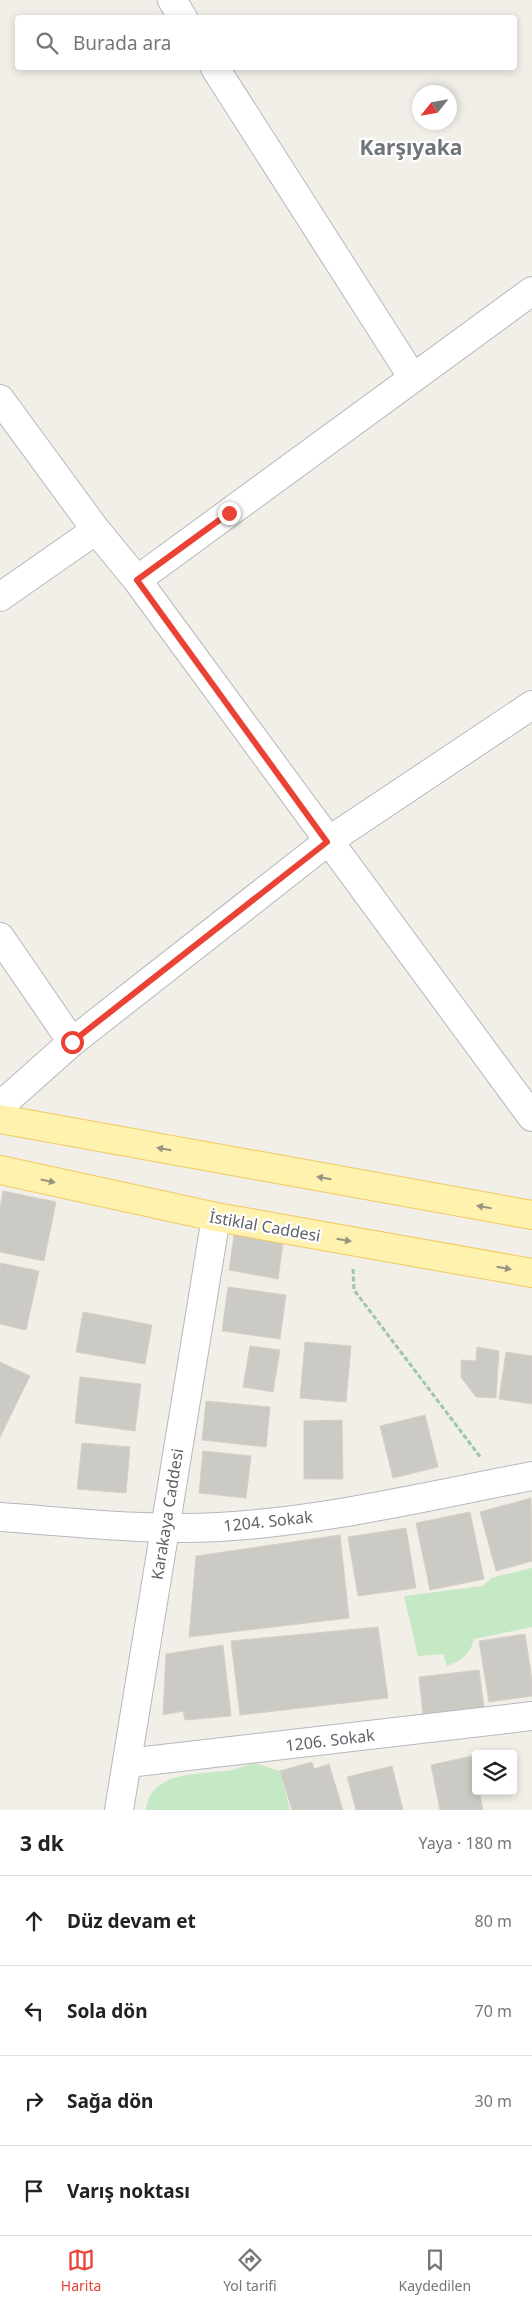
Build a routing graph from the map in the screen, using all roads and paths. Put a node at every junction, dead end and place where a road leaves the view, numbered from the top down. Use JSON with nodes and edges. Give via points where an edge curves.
{"nodes":[{"id":1,"x":172,"y":0,"type":"edge"},
{"id":2,"x":181,"y":15,"type":"edge"},
{"id":3,"x":216,"y":70,"type":"edge"},
{"id":4,"x":532,"y":291,"type":"edge"},
{"id":5,"x":413,"y":378,"type":"junction"},
{"id":6,"x":0,"y":399,"type":"edge"},
{"id":7,"x":96,"y":530,"type":"junction"},
{"id":8,"x":137,"y":580,"type":"junction"},
{"id":9,"x":0,"y":597,"type":"edge"},
{"id":10,"x":532,"y":705,"type":"edge"},
{"id":11,"x":327,"y":842,"type":"junction"},
{"id":12,"x":0,"y":937,"type":"edge"},
{"id":13,"x":72,"y":1042,"type":"junction"},
{"id":14,"x":0,"y":1106,"type":"edge"},
{"id":15,"x":532,"y":1118,"type":"edge"},
{"id":16,"x":0,"y":1119,"type":"edge"},
{"id":17,"x":0,"y":1170,"type":"edge"},
{"id":18,"x":532,"y":1216,"type":"edge"},
{"id":19,"x":216,"y":1217,"type":"junction"},
{"id":20,"x":353,"y":1242,"type":"junction"},
{"id":21,"x":532,"y":1273,"type":"edge"},
{"id":22,"x":532,"y":1476,"type":"edge"},
{"id":23,"x":500,"y":1482,"type":"junction"},
{"id":24,"x":0,"y":1516,"type":"edge"},
{"id":25,"x":165,"y":1528,"type":"junction"},
{"id":26,"x":532,"y":1716,"type":"edge"},
{"id":27,"x":128,"y":1763,"type":"junction"},
{"id":28,"x":119,"y":1810,"type":"edge"}],
"edges":[{"from":1,"to":2,"type":"street"},
{"from":3,"to":5,"type":"street"},
{"from":4,"to":5,"type":"street"},
{"from":5,"to":8,"type":"street"},
{"from":6,"to":7,"type":"street"},
{"from":7,"to":8,"type":"street"},
{"from":7,"to":9,"type":"street"},
{"from":8,"to":11,"type":"street"},
{"from":10,"to":11,"type":"street"},
{"from":11,"to":13,"type":"street"},
{"from":11,"to":15,"type":"street"},
{"from":12,"to":13,"type":"street"},
{"from":13,"to":14,"type":"street"},
{"from":18,"to":16,"type":"main road","one_way":true},
{"from":17,"to":19,"type":"main road","name":"İstiklal Caddesi","one_way":true},
{"from":19,"to":20,"type":"main road","name":"İstiklal Caddesi","one_way":true},
{"from":19,"to":25,"type":"street","name":"Karakaya Caddesi"},
{"from":20,"to":21,"type":"main road","name":"İstiklal Caddesi","one_way":true},
{"from":20,"to":23,"type":"path","via":[[354,1290]]},
{"from":22,"to":23,"type":"street","name":"1204. Sokak"},
{"from":23,"to":25,"type":"street","name":"1204. Sokak","via":[[283,1521]]},
{"from":24,"to":25,"type":"street","name":"1204. Sokak"},
{"from":25,"to":27,"type":"street","name":"Karakaya Caddesi"},
{"from":26,"to":27,"type":"street","name":"1206. Sokak"},
{"from":27,"to":28,"type":"street","name":"Karakaya Caddesi"}]}
